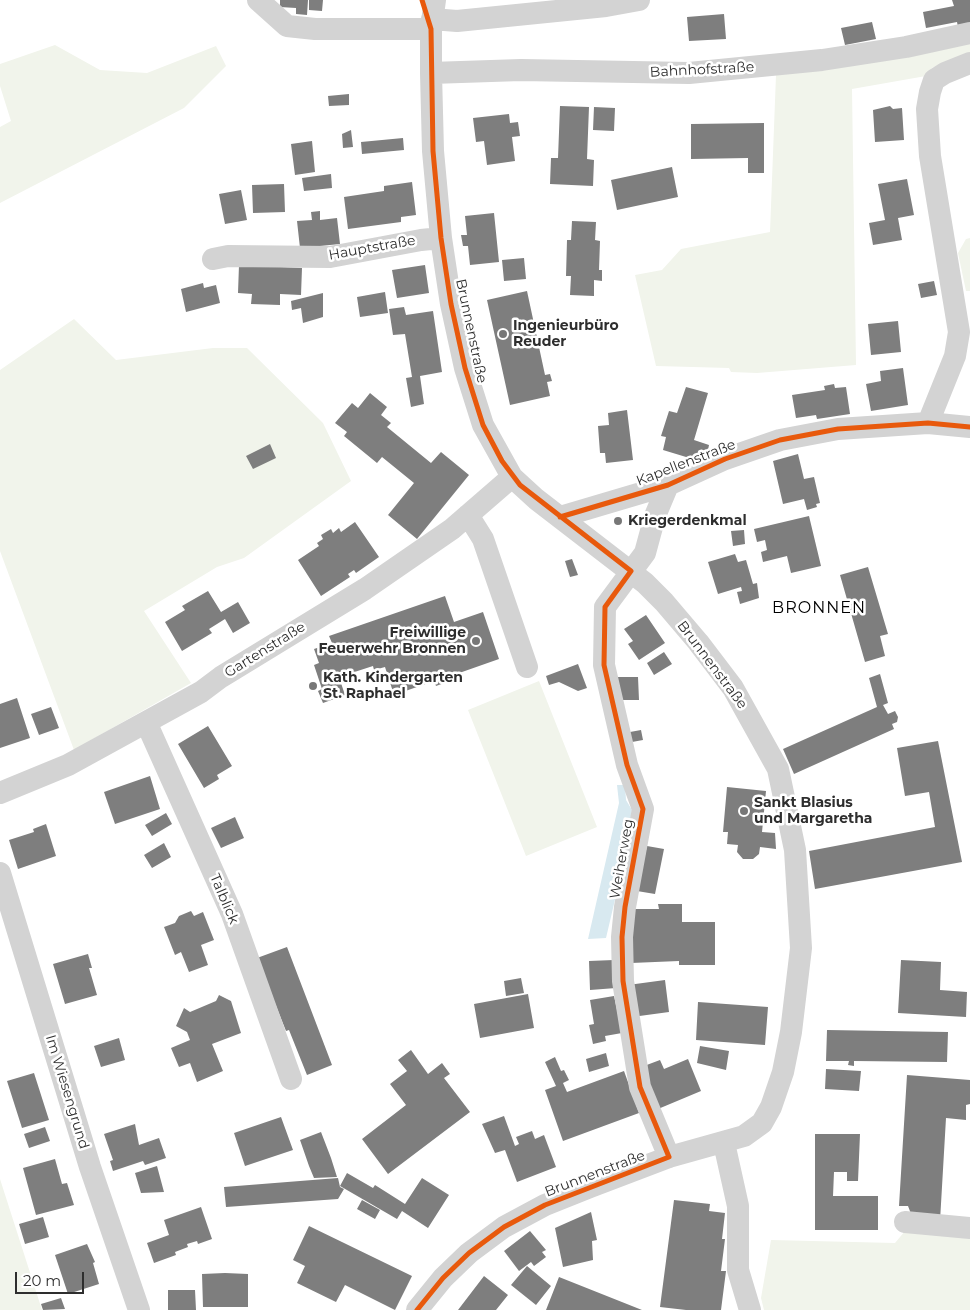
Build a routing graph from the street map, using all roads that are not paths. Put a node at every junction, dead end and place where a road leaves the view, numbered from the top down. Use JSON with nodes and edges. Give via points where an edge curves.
{"nodes":[{"id":1,"x":258,"y":0,"type":"edge"},
{"id":2,"x":639,"y":0,"type":"edge"},
{"id":3,"x":433,"y":16,"type":"edge"},
{"id":4,"x":970,"y":34,"type":"edge"},
{"id":5,"x":970,"y":63,"type":"edge"},
{"id":6,"x":431,"y":74,"type":"junction"},
{"id":7,"x":441,"y":238,"type":"junction"},
{"id":8,"x":213,"y":259,"type":"dead end"},
{"id":9,"x":928,"y":423,"type":"junction"},
{"id":10,"x":970,"y":427,"type":"edge"},
{"id":11,"x":512,"y":477,"type":"junction"},
{"id":12,"x":668,"y":485,"type":"junction"},
{"id":13,"x":468,"y":515,"type":"junction"},
{"id":14,"x":560,"y":518,"type":"junction"},
{"id":15,"x":631,"y":571,"type":"junction"},
{"id":16,"x":527,"y":667,"type":"dead end"},
{"id":17,"x":146,"y":722,"type":"junction"},
{"id":18,"x":0,"y":793,"type":"edge"},
{"id":19,"x":0,"y":873,"type":"edge"},
{"id":20,"x":291,"y":1079,"type":"dead end"},
{"id":21,"x":724,"y":1143,"type":"junction"},
{"id":22,"x":670,"y":1158,"type":"junction"},
{"id":23,"x":905,"y":1222,"type":"dead end"},
{"id":24,"x":970,"y":1228,"type":"edge"},
{"id":25,"x":139,"y":1310,"type":"edge"},
{"id":26,"x":416,"y":1310,"type":"edge"},
{"id":27,"x":750,"y":1310,"type":"edge"}],
"edges":[{"from":1,"to":3,"type":"street","via":[[286,26],[315,29]]},
{"from":2,"to":3,"type":"street","via":[[457,21]]},
{"from":3,"to":6,"type":"street","name":"Brunnenstraße"},
{"from":4,"to":6,"type":"street","name":"Bahnhofstraße","via":[[822,60],[689,73],[521,70]]},
{"from":5,"to":9,"type":"street","via":[[934,80],[927,109],[930,156],[959,332],[956,356]]},
{"from":6,"to":7,"type":"street","name":"Brunnenstraße","via":[[433,151]]},
{"from":7,"to":8,"type":"street","name":"Hauptstraße","via":[[330,257],[228,256]]},
{"from":7,"to":11,"type":"street","name":"Brunnenstraße","via":[[465,368],[483,425]]},
{"from":9,"to":10,"type":"street","name":"Kapellenstraße"},
{"from":9,"to":12,"type":"street","name":"Kapellenstraße","via":[[838,429],[780,440],[725,459]]},
{"from":11,"to":13,"type":"street","name":"Gartenstraße"},
{"from":11,"to":14,"type":"street","name":"Brunnenstraße"},
{"from":12,"to":14,"type":"street","name":"Kapellenstraße"},
{"from":12,"to":15,"type":"street","name":"Kapellenstraße","via":[[645,553]]},
{"from":13,"to":16,"type":"street","via":[[483,538]]},
{"from":13,"to":17,"type":"street","name":"Gartenstraße","via":[[364,589],[201,692]]},
{"from":14,"to":15,"type":"street","name":"Brunnenstraße"},
{"from":15,"to":21,"type":"street","name":"Brunnenstraße","via":[[664,602],[733,688],[778,769],[792,832],[801,948],[783,1072],[762,1123],[744,1136]]},
{"from":15,"to":22,"type":"street","name":"Weiherweg","via":[[604,607],[604,665],[627,765],[643,809],[625,907],[623,981],[640,1086]]},
{"from":17,"to":18,"type":"street","name":"Gartenstraße","via":[[68,765]]},
{"from":17,"to":20,"type":"street","name":"Talblick","via":[[232,914]]},
{"from":19,"to":25,"type":"street","name":"Im Wiesengrund","via":[[90,1168]]},
{"from":21,"to":22,"type":"street","name":"Brunnenstraße"},
{"from":21,"to":27,"type":"street","via":[[738,1206],[738,1270]]},
{"from":22,"to":26,"type":"street","name":"Brunnenstraße","via":[[545,1205],[504,1227],[469,1253]]},
{"from":23,"to":24,"type":"street"}]}
